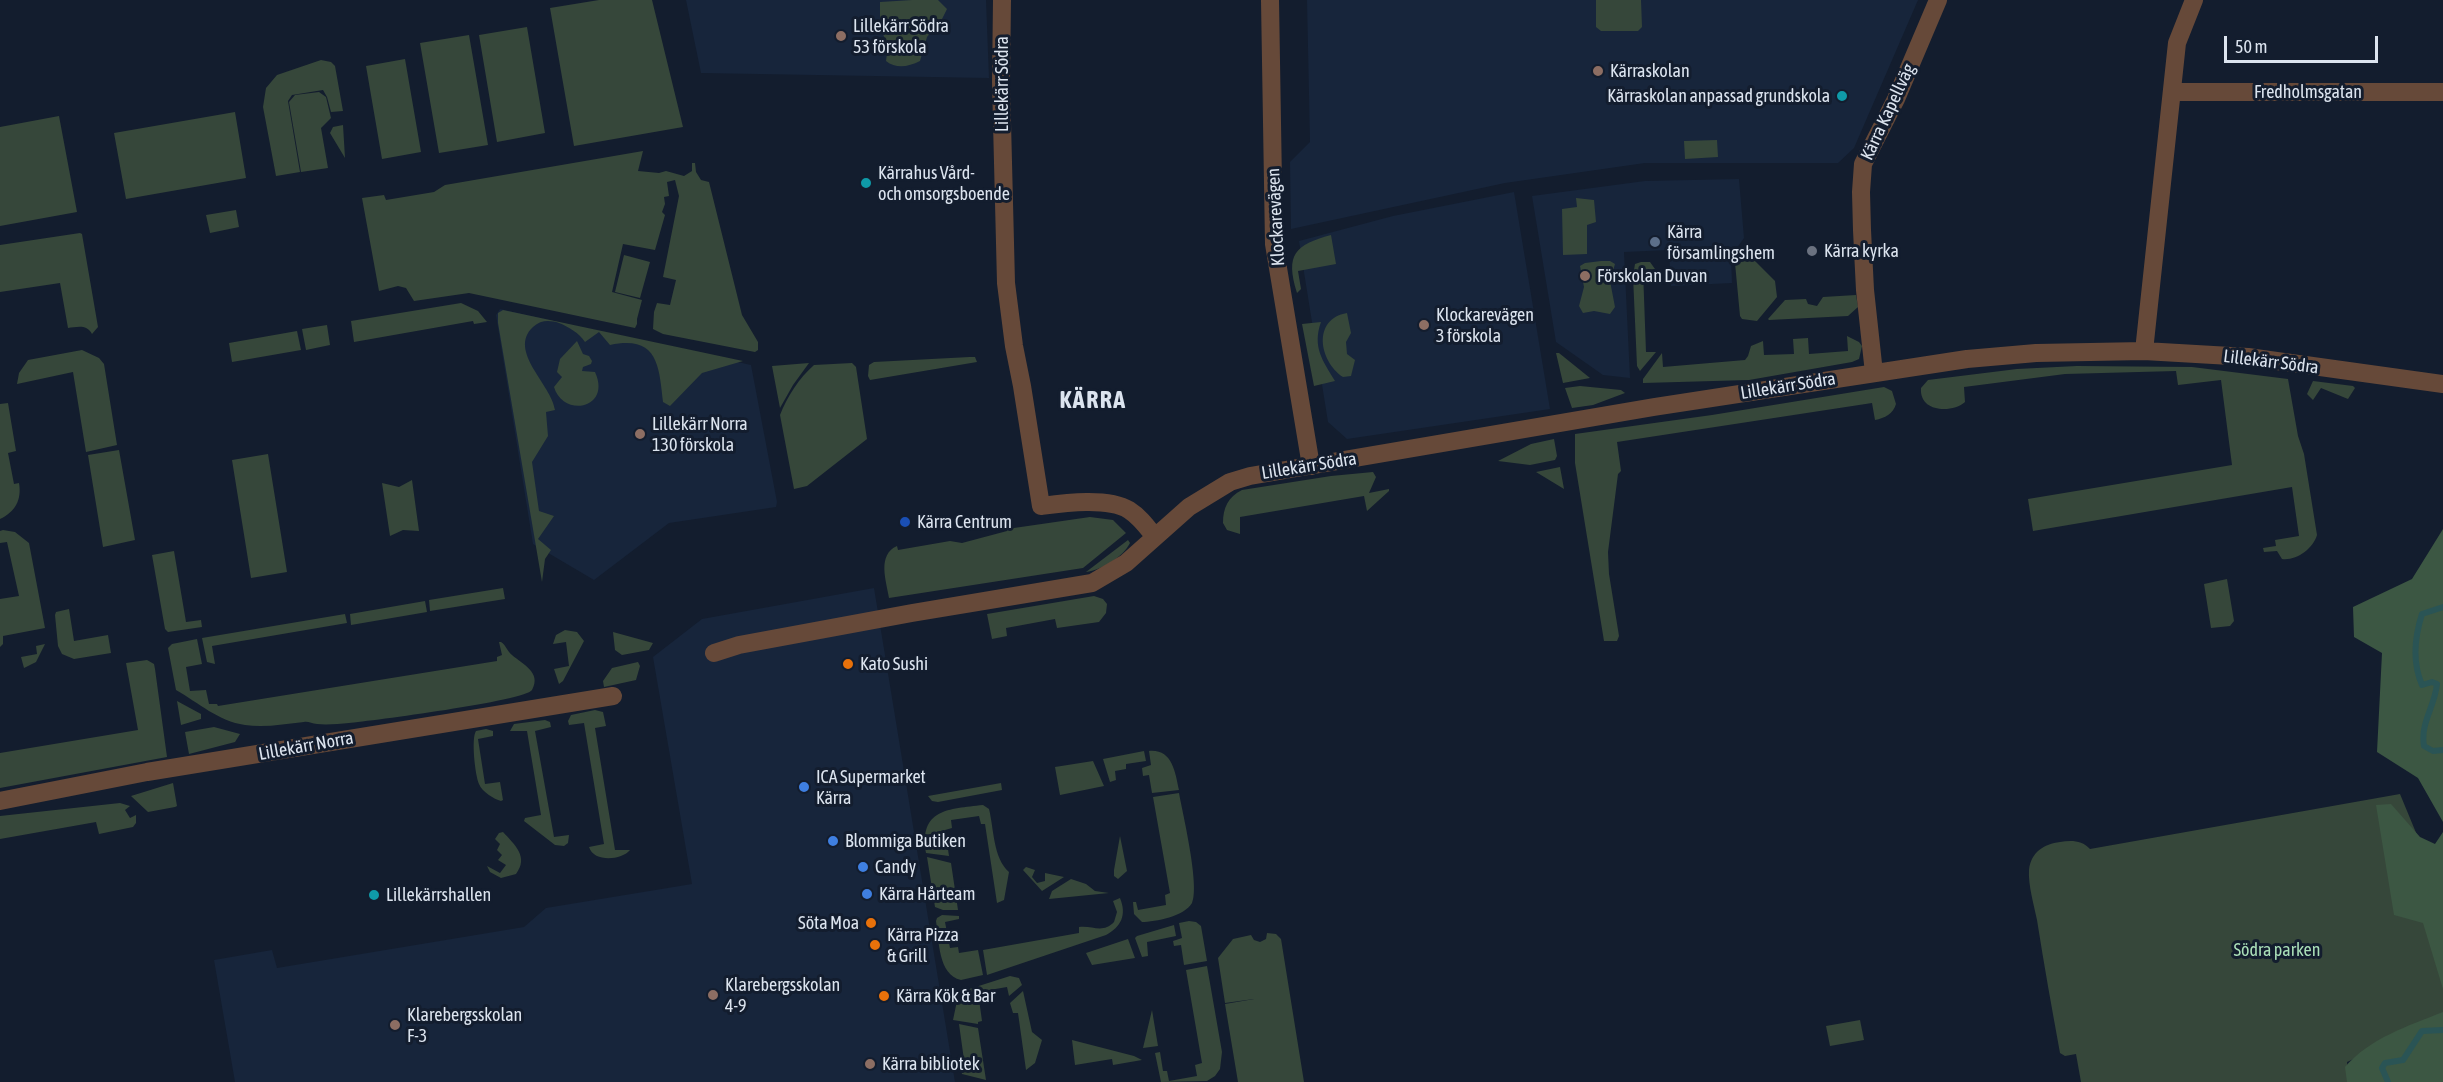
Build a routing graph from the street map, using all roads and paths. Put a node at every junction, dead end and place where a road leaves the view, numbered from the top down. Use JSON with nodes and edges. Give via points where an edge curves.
{"nodes":[{"id":1,"x":1002,"y":0,"type":"edge"},
{"id":2,"x":1270,"y":0,"type":"edge"},
{"id":3,"x":1938,"y":0,"type":"edge"},
{"id":4,"x":2194,"y":0,"type":"edge"},
{"id":5,"x":2443,"y":92,"type":"edge"},
{"id":6,"x":2172,"y":93,"type":"junction"},
{"id":7,"x":2144,"y":351,"type":"junction"},
{"id":8,"x":1874,"y":373,"type":"junction"},
{"id":9,"x":2443,"y":384,"type":"edge"},
{"id":10,"x":1311,"y":466,"type":"junction"},
{"id":11,"x":1155,"y":537,"type":"junction"},
{"id":12,"x":714,"y":652,"type":"dead end"},
{"id":13,"x":613,"y":696,"type":"dead end"},
{"id":14,"x":0,"y":801,"type":"edge"}],
"edges":[{"from":1,"to":11,"type":"street","name":"Lillekärr Södra","via":[[1006,283],[1041,506],[1105,503],[1128,509]]},
{"from":2,"to":10,"type":"street","name":"Klockarevägen","via":[[1274,244]]},
{"from":3,"to":8,"type":"street","name":"Kärra Kapellväg","via":[[1863,164],[1865,290]]},
{"from":4,"to":6,"type":"street","via":[[2177,43]]},
{"from":5,"to":6,"type":"street","name":"Fredholmsgatan"},
{"from":6,"to":7,"type":"street"},
{"from":7,"to":8,"type":"street","name":"Lillekärr Södra","via":[[2036,353]]},
{"from":7,"to":9,"type":"street","name":"Lillekärr Södra","via":[[2248,357]]},
{"from":8,"to":10,"type":"street","name":"Lillekärr Södra"},
{"from":10,"to":11,"type":"street","name":"Lillekärr Södra","via":[[1230,482],[1189,507]]},
{"from":11,"to":12,"type":"street","name":"Lillekärr Södra","via":[[1126,563],[1092,583]]},
{"from":13,"to":14,"type":"street","name":"Lillekärr Norra","via":[[159,770]]}]}
